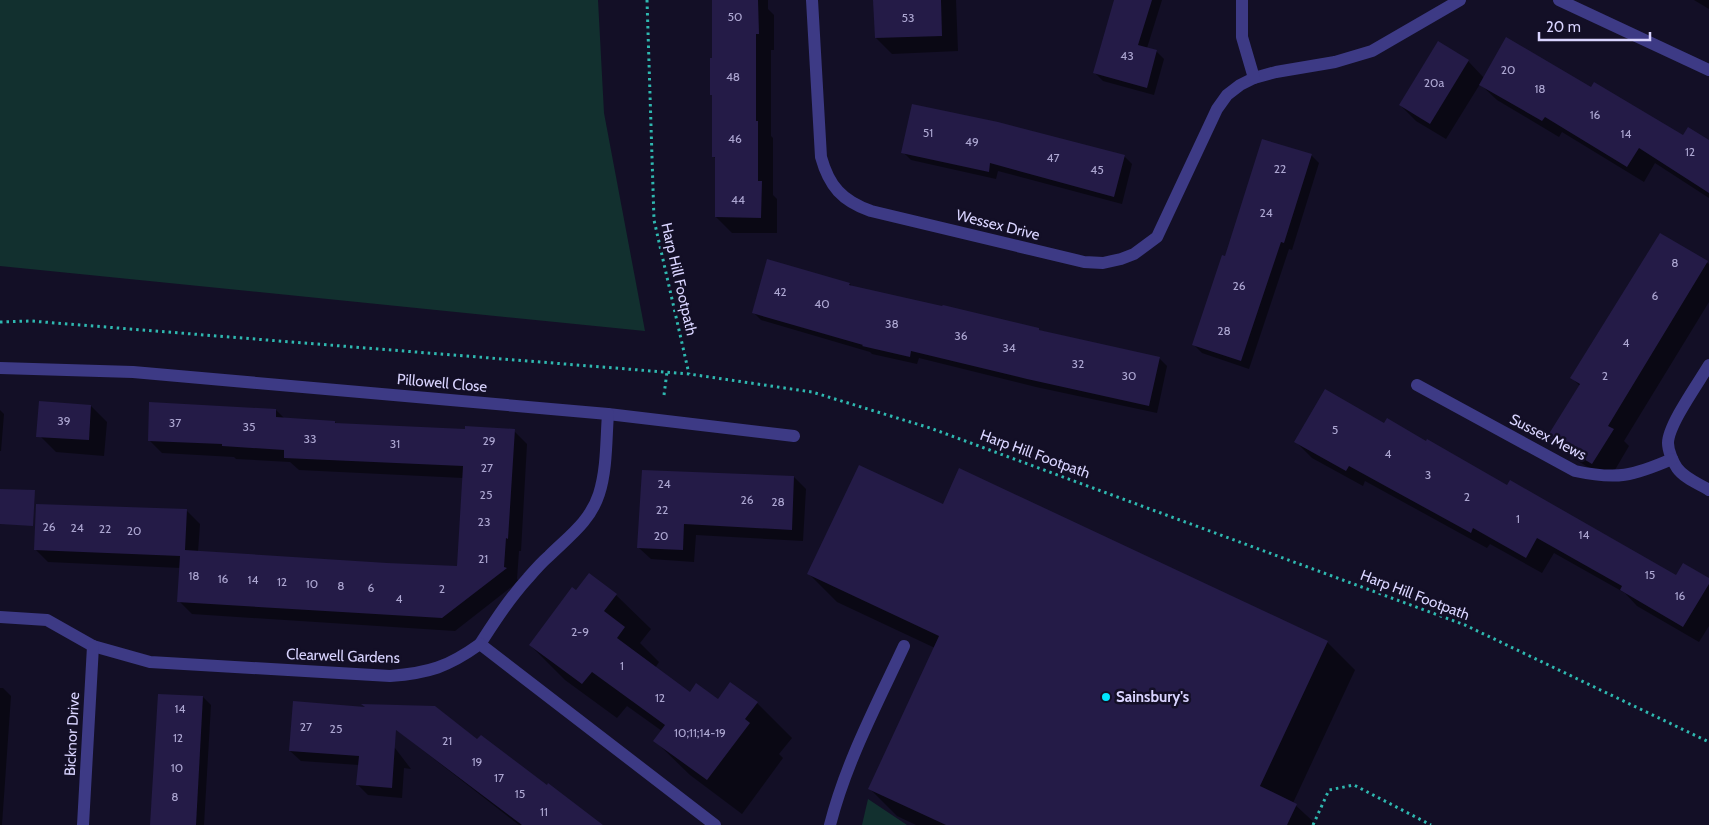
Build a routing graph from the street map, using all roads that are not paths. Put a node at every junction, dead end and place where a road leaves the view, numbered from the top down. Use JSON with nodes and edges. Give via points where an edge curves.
{"nodes":[{"id":1,"x":812,"y":0,"type":"edge"},
{"id":2,"x":1242,"y":0,"type":"edge"},
{"id":3,"x":1460,"y":0,"type":"edge"},
{"id":4,"x":1559,"y":0,"type":"edge"},
{"id":5,"x":1709,"y":70,"type":"edge"},
{"id":6,"x":1254,"y":78,"type":"junction"},
{"id":7,"x":1709,"y":365,"type":"edge"},
{"id":8,"x":0,"y":368,"type":"edge"},
{"id":9,"x":1417,"y":385,"type":"dead end"},
{"id":10,"x":608,"y":414,"type":"junction"},
{"id":11,"x":794,"y":436,"type":"dead end"},
{"id":12,"x":1672,"y":459,"type":"junction"},
{"id":13,"x":1709,"y":490,"type":"edge"},
{"id":14,"x":0,"y":617,"type":"edge"},
{"id":15,"x":480,"y":644,"type":"junction"},
{"id":16,"x":93,"y":646,"type":"junction"},
{"id":17,"x":904,"y":646,"type":"dead end"},
{"id":18,"x":83,"y":825,"type":"edge"},
{"id":19,"x":715,"y":825,"type":"edge"},
{"id":20,"x":830,"y":825,"type":"edge"}],
"edges":[{"from":1,"to":6,"type":"street","name":"Wessex Drive","via":[[821,158],[825,173],[844,198],[871,211],[1084,262],[1121,260],[1157,237],[1217,109],[1227,95]]},
{"from":2,"to":6,"type":"street","via":[[1242,37]]},
{"from":3,"to":6,"type":"street","name":"Wessex Drive","via":[[1372,50],[1335,62]]},
{"from":4,"to":5,"type":"street"},
{"from":7,"to":12,"type":"street","via":[[1670,434],[1668,443]]},
{"from":8,"to":10,"type":"street","name":"Pillowell Close","via":[[133,372]]},
{"from":9,"to":12,"type":"street","name":"Sussex Mews","via":[[1575,471],[1620,476],[1644,471]]},
{"from":10,"to":11,"type":"street","name":"Pillowell Close"},
{"from":10,"to":15,"type":"street","via":[[602,477],[592,511],[526,580]]},
{"from":12,"to":13,"type":"street","via":[[1687,477]]},
{"from":14,"to":16,"type":"street","name":"Clearwell Gardens","via":[[47,620]]},
{"from":15,"to":16,"type":"street","name":"Clearwell Gardens","via":[[460,659],[437,669],[390,676],[150,662]]},
{"from":15,"to":19,"type":"street"},
{"from":16,"to":18,"type":"street","name":"Bicknor Drive"},
{"from":17,"to":20,"type":"street","via":[[854,754]]}]}
